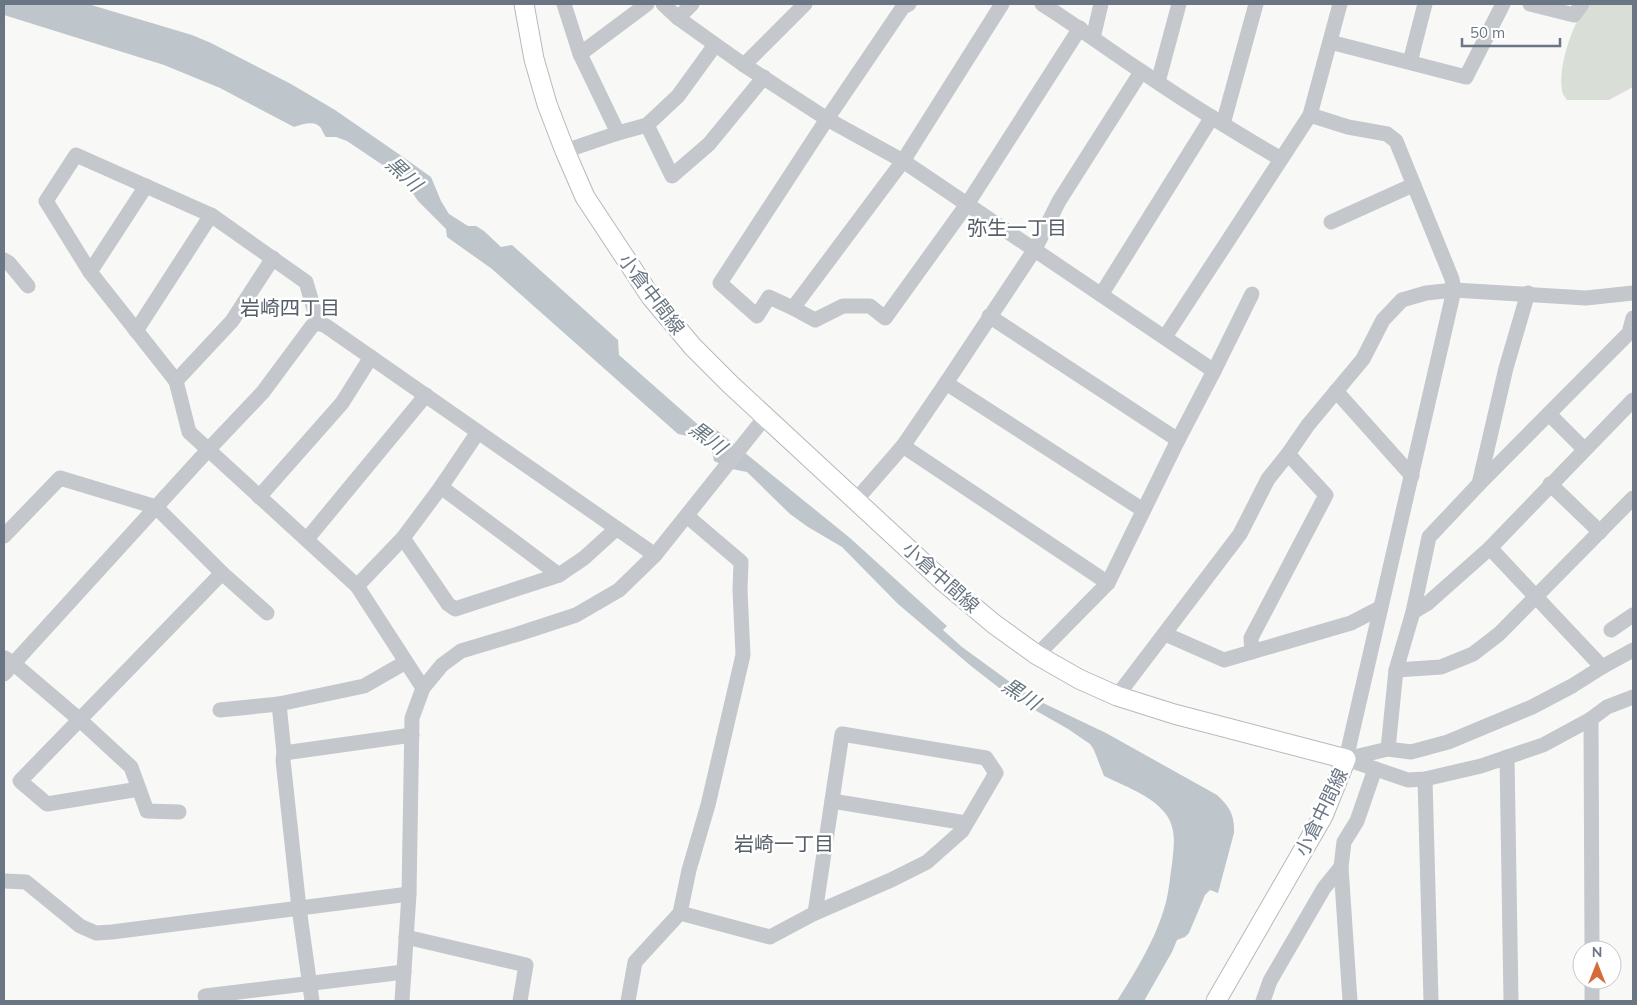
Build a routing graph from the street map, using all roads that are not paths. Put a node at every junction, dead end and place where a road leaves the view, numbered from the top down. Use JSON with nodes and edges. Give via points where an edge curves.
{"nodes":[{"id":1,"x":524,"y":4,"type":"edge"},
{"id":2,"x":564,"y":4,"type":"edge"},
{"id":3,"x":647,"y":4,"type":"edge"},
{"id":4,"x":663,"y":4,"type":"edge"},
{"id":5,"x":692,"y":4,"type":"edge"},
{"id":6,"x":806,"y":4,"type":"edge"},
{"id":7,"x":909,"y":4,"type":"edge"},
{"id":8,"x":1002,"y":4,"type":"edge"},
{"id":9,"x":1042,"y":4,"type":"edge"},
{"id":10,"x":1101,"y":4,"type":"edge"},
{"id":11,"x":1179,"y":4,"type":"edge"},
{"id":12,"x":1256,"y":4,"type":"edge"},
{"id":13,"x":1340,"y":4,"type":"edge"},
{"id":14,"x":1425,"y":4,"type":"edge"},
{"id":15,"x":1503,"y":4,"type":"edge"},
{"id":16,"x":1530,"y":4,"type":"edge"},
{"id":17,"x":1582,"y":4,"type":"edge"},
{"id":18,"x":678,"y":18,"type":"junction"},
{"id":19,"x":1080,"y":28,"type":"junction"},
{"id":20,"x":1093,"y":38,"type":"junction"},
{"id":21,"x":1330,"y":42,"type":"junction"},
{"id":22,"x":714,"y":45,"type":"junction"},
{"id":23,"x":580,"y":54,"type":"junction"},
{"id":24,"x":1410,"y":62,"type":"junction"},
{"id":25,"x":744,"y":65,"type":"junction"},
{"id":26,"x":1142,"y":72,"type":"junction"},
{"id":27,"x":764,"y":76,"type":"junction"},
{"id":28,"x":1158,"y":82,"type":"junction"},
{"id":29,"x":1310,"y":116,"type":"junction"},
{"id":30,"x":827,"y":119,"type":"junction"},
{"id":31,"x":1217,"y":121,"type":"junction"},
{"id":32,"x":647,"y":125,"type":"junction"},
{"id":33,"x":618,"y":133,"type":"junction"},
{"id":34,"x":565,"y":151,"type":"junction"},
{"id":35,"x":1281,"y":159,"type":"junction"},
{"id":36,"x":903,"y":160,"type":"junction"},
{"id":37,"x":1413,"y":185,"type":"junction"},
{"id":38,"x":146,"y":186,"type":"junction"},
{"id":39,"x":968,"y":203,"type":"junction"},
{"id":40,"x":211,"y":215,"type":"junction"},
{"id":41,"x":1331,"y":222,"type":"dead end"},
{"id":42,"x":1034,"y":249,"type":"junction"},
{"id":43,"x":272,"y":258,"type":"junction"},
{"id":44,"x":4,"y":260,"type":"edge"},
{"id":45,"x":90,"y":272,"type":"junction"},
{"id":46,"x":28,"y":286,"type":"dead end"},
{"id":47,"x":1454,"y":290,"type":"junction"},
{"id":48,"x":1528,"y":293,"type":"junction"},
{"id":49,"x":1633,"y":293,"type":"edge"},
{"id":50,"x":1252,"y":294,"type":"dead end"},
{"id":51,"x":1101,"y":295,"type":"junction"},
{"id":52,"x":793,"y":308,"type":"junction"},
{"id":53,"x":989,"y":316,"type":"junction"},
{"id":54,"x":1633,"y":318,"type":"edge"},
{"id":55,"x":318,"y":323,"type":"junction"},
{"id":56,"x":136,"y":331,"type":"junction"},
{"id":57,"x":1165,"y":336,"type":"junction"},
{"id":58,"x":371,"y":357,"type":"junction"},
{"id":59,"x":1214,"y":371,"type":"junction"},
{"id":60,"x":176,"y":381,"type":"junction"},
{"id":61,"x":946,"y":383,"type":"junction"},
{"id":62,"x":1336,"y":391,"type":"junction"},
{"id":63,"x":426,"y":396,"type":"junction"},
{"id":64,"x":1633,"y":400,"type":"edge"},
{"id":65,"x":1549,"y":414,"type":"junction"},
{"id":66,"x":766,"y":416,"type":"junction"},
{"id":67,"x":478,"y":432,"type":"junction"},
{"id":68,"x":1178,"y":440,"type":"junction"},
{"id":69,"x":903,"y":446,"type":"junction"},
{"id":70,"x":1584,"y":449,"type":"junction"},
{"id":71,"x":208,"y":450,"type":"junction"},
{"id":72,"x":1288,"y":454,"type":"junction"},
{"id":73,"x":1412,"y":476,"type":"junction"},
{"id":74,"x":1479,"y":484,"type":"junction"},
{"id":75,"x":1550,"y":484,"type":"junction"},
{"id":76,"x":441,"y":487,"type":"junction"},
{"id":77,"x":259,"y":497,"type":"junction"},
{"id":78,"x":1633,"y":498,"type":"edge"},
{"id":79,"x":856,"y":500,"type":"junction"},
{"id":80,"x":156,"y":507,"type":"junction"},
{"id":81,"x":1144,"y":510,"type":"junction"},
{"id":82,"x":687,"y":516,"type":"junction"},
{"id":83,"x":616,"y":529,"type":"junction"},
{"id":84,"x":1600,"y":532,"type":"junction"},
{"id":85,"x":4,"y":536,"type":"edge"},
{"id":86,"x":403,"y":538,"type":"junction"},
{"id":87,"x":307,"y":540,"type":"junction"},
{"id":88,"x":1490,"y":548,"type":"junction"},
{"id":89,"x":655,"y":555,"type":"junction"},
{"id":90,"x":222,"y":572,"type":"junction"},
{"id":91,"x":559,"y":575,"type":"junction"},
{"id":92,"x":1108,"y":583,"type":"junction"},
{"id":93,"x":357,"y":586,"type":"junction"},
{"id":94,"x":1537,"y":596,"type":"junction"},
{"id":95,"x":1380,"y":608,"type":"junction"},
{"id":96,"x":1413,"y":612,"type":"junction"},
{"id":97,"x":267,"y":614,"type":"dead end"},
{"id":98,"x":1633,"y":615,"type":"edge"},
{"id":99,"x":1611,"y":630,"type":"dead end"},
{"id":100,"x":1165,"y":634,"type":"junction"},
{"id":101,"x":1633,"y":650,"type":"edge"},
{"id":102,"x":1252,"y":652,"type":"junction"},
{"id":103,"x":1037,"y":655,"type":"junction"},
{"id":104,"x":406,"y":662,"type":"junction"},
{"id":105,"x":7,"y":665,"type":"edge"},
{"id":106,"x":1602,"y":667,"type":"junction"},
{"id":107,"x":1396,"y":670,"type":"junction"},
{"id":108,"x":422,"y":688,"type":"junction"},
{"id":109,"x":1117,"y":696,"type":"junction"},
{"id":110,"x":1633,"y":697,"type":"edge"},
{"id":111,"x":279,"y":704,"type":"junction"},
{"id":112,"x":220,"y":710,"type":"dead end"},
{"id":113,"x":1591,"y":719,"type":"junction"},
{"id":114,"x":80,"y":720,"type":"junction"},
{"id":115,"x":412,"y":735,"type":"junction"},
{"id":116,"x":1388,"y":749,"type":"junction"},
{"id":117,"x":284,"y":753,"type":"junction"},
{"id":118,"x":1507,"y":758,"type":"junction"},
{"id":119,"x":1346,"y":759,"type":"junction"},
{"id":120,"x":1375,"y":769,"type":"junction"},
{"id":121,"x":1425,"y":779,"type":"junction"},
{"id":122,"x":139,"y":789,"type":"junction"},
{"id":123,"x":832,"y":801,"type":"junction"},
{"id":124,"x":179,"y":812,"type":"dead end"},
{"id":125,"x":966,"y":823,"type":"junction"},
{"id":126,"x":1341,"y":867,"type":"junction"},
{"id":127,"x":4,"y":881,"type":"edge"},
{"id":128,"x":408,"y":894,"type":"junction"},
{"id":129,"x":298,"y":908,"type":"junction"},
{"id":130,"x":680,"y":913,"type":"junction"},
{"id":131,"x":815,"y":913,"type":"junction"},
{"id":132,"x":406,"y":937,"type":"junction"},
{"id":133,"x":1592,"y":940,"type":"edge"},
{"id":134,"x":404,"y":972,"type":"junction"},
{"id":135,"x":1270,"y":981,"type":"junction"},
{"id":136,"x":309,"y":983,"type":"junction"},
{"id":137,"x":205,"y":996,"type":"dead end"},
{"id":138,"x":312,"y":1001,"type":"edge"},
{"id":139,"x":402,"y":1001,"type":"edge"},
{"id":140,"x":520,"y":1001,"type":"edge"},
{"id":141,"x":628,"y":1001,"type":"edge"},
{"id":142,"x":1216,"y":1001,"type":"edge"},
{"id":143,"x":1263,"y":1001,"type":"edge"},
{"id":144,"x":1270,"y":1001,"type":"edge"},
{"id":145,"x":1350,"y":1001,"type":"edge"},
{"id":146,"x":1431,"y":1001,"type":"edge"},
{"id":147,"x":1511,"y":1001,"type":"edge"}],
"edges":[{"from":1,"to":34,"type":"main road","name":"小倉中間線","via":[[534,59]]},
{"from":2,"to":23,"type":"street"},
{"from":3,"to":23,"type":"street"},
{"from":4,"to":18,"type":"street"},
{"from":5,"to":18,"type":"street"},
{"from":6,"to":25,"type":"street"},
{"from":7,"to":30,"type":"street","via":[[903,7]]},
{"from":8,"to":36,"type":"street"},
{"from":9,"to":19,"type":"street"},
{"from":10,"to":20,"type":"street"},
{"from":11,"to":28,"type":"street"},
{"from":12,"to":31,"type":"street"},
{"from":13,"to":21,"type":"street"},
{"from":14,"to":24,"type":"street"},
{"from":15,"to":24,"type":"street","via":[[1466,77]]},
{"from":16,"to":17,"type":"street","via":[[1574,15]]},
{"from":18,"to":22,"type":"street"},
{"from":19,"to":20,"type":"street"},
{"from":19,"to":39,"type":"street"},
{"from":20,"to":26,"type":"street"},
{"from":21,"to":24,"type":"street"},
{"from":21,"to":29,"type":"street"},
{"from":22,"to":25,"type":"street"},
{"from":22,"to":32,"type":"street","via":[[678,96]]},
{"from":23,"to":33,"type":"street"},
{"from":25,"to":27,"type":"street"},
{"from":26,"to":28,"type":"street"},
{"from":26,"to":42,"type":"street","via":[[1059,201]]},
{"from":27,"to":30,"type":"street"},
{"from":27,"to":32,"type":"street","via":[[709,144],[672,176]]},
{"from":28,"to":31,"type":"street"},
{"from":29,"to":35,"type":"street"},
{"from":29,"to":37,"type":"street","via":[[1387,134],[1396,141]]},
{"from":30,"to":36,"type":"street"},
{"from":30,"to":52,"type":"street","via":[[720,283],[757,316],[769,297]]},
{"from":31,"to":35,"type":"street"},
{"from":31,"to":51,"type":"street"},
{"from":32,"to":33,"type":"street"},
{"from":33,"to":34,"type":"street"},
{"from":34,"to":66,"type":"main road","name":"小倉中間線","via":[[585,197],[651,297],[700,353]]},
{"from":35,"to":57,"type":"street"},
{"from":36,"to":39,"type":"street"},
{"from":36,"to":52,"type":"street"},
{"from":37,"to":41,"type":"street"},
{"from":37,"to":47,"type":"street"},
{"from":38,"to":40,"type":"street"},
{"from":38,"to":45,"type":"street"},
{"from":38,"to":45,"type":"street","via":[[76,155],[46,201]]},
{"from":39,"to":42,"type":"street"},
{"from":39,"to":52,"type":"street","via":[[885,318],[870,306],[844,306],[815,320]]},
{"from":40,"to":43,"type":"street"},
{"from":40,"to":56,"type":"street"},
{"from":42,"to":51,"type":"street"},
{"from":42,"to":53,"type":"street"},
{"from":43,"to":55,"type":"street","via":[[306,282]]},
{"from":43,"to":60,"type":"street","via":[[232,321]]},
{"from":44,"to":46,"type":"street"},
{"from":45,"to":56,"type":"street"},
{"from":47,"to":48,"type":"street"},
{"from":47,"to":62,"type":"street","via":[[1402,300],[1383,320],[1363,359]]},
{"from":47,"to":73,"type":"street"},
{"from":48,"to":49,"type":"street","via":[[1586,298]]},
{"from":48,"to":74,"type":"street","via":[[1506,368]]},
{"from":50,"to":59,"type":"street"},
{"from":51,"to":57,"type":"street"},
{"from":53,"to":61,"type":"street"},
{"from":53,"to":68,"type":"street"},
{"from":54,"to":65,"type":"street","via":[[1629,334]]},
{"from":55,"to":58,"type":"street"},
{"from":55,"to":71,"type":"street","via":[[312,326],[263,392]]},
{"from":56,"to":60,"type":"street"},
{"from":57,"to":59,"type":"street"},
{"from":58,"to":63,"type":"street"},
{"from":58,"to":77,"type":"street","via":[[342,403]]},
{"from":59,"to":68,"type":"street"},
{"from":60,"to":71,"type":"street","via":[[189,432]]},
{"from":61,"to":69,"type":"street"},
{"from":61,"to":81,"type":"street"},
{"from":62,"to":72,"type":"street"},
{"from":62,"to":73,"type":"street"},
{"from":63,"to":67,"type":"street"},
{"from":63,"to":87,"type":"street"},
{"from":64,"to":70,"type":"street"},
{"from":65,"to":70,"type":"street"},
{"from":65,"to":74,"type":"street"},
{"from":66,"to":79,"type":"main road","name":"小倉中間線"},
{"from":66,"to":82,"type":"street"},
{"from":67,"to":76,"type":"street"},
{"from":67,"to":83,"type":"street"},
{"from":68,"to":81,"type":"street"},
{"from":69,"to":79,"type":"street"},
{"from":69,"to":92,"type":"street"},
{"from":70,"to":75,"type":"street"},
{"from":71,"to":77,"type":"street"},
{"from":71,"to":80,"type":"street"},
{"from":72,"to":100,"type":"street","via":[[1268,479],[1240,534]]},
{"from":72,"to":102,"type":"street","via":[[1326,495],[1251,638]]},
{"from":73,"to":95,"type":"street"},
{"from":74,"to":96,"type":"street","via":[[1429,537]]},
{"from":75,"to":84,"type":"street"},
{"from":75,"to":88,"type":"street"},
{"from":76,"to":86,"type":"street"},
{"from":76,"to":91,"type":"street"},
{"from":77,"to":87,"type":"street"},
{"from":78,"to":84,"type":"street"},
{"from":79,"to":103,"type":"main road","name":"小倉中間線","via":[[994,624]]},
{"from":80,"to":85,"type":"street","via":[[60,478]]},
{"from":80,"to":90,"type":"street"},
{"from":80,"to":105,"type":"street"},
{"from":81,"to":92,"type":"street"},
{"from":82,"to":89,"type":"street"},
{"from":82,"to":130,"type":"street","via":[[741,562],[742,655]]},
{"from":83,"to":89,"type":"street"},
{"from":83,"to":91,"type":"street"},
{"from":84,"to":94,"type":"street"},
{"from":86,"to":91,"type":"street","via":[[448,604],[455,609]]},
{"from":86,"to":93,"type":"street"},
{"from":87,"to":93,"type":"street"},
{"from":88,"to":94,"type":"street"},
{"from":88,"to":96,"type":"street","via":[[1428,603]]},
{"from":89,"to":108,"type":"street","via":[[619,590],[576,615],[461,651],[442,665]]},
{"from":90,"to":97,"type":"street"},
{"from":90,"to":114,"type":"street"},
{"from":92,"to":103,"type":"street"},
{"from":93,"to":104,"type":"street"},
{"from":94,"to":106,"type":"street"},
{"from":94,"to":107,"type":"street","via":[[1474,654],[1441,667]]},
{"from":95,"to":102,"type":"street","via":[[1350,623]]},
{"from":95,"to":119,"type":"street"},
{"from":96,"to":107,"type":"street"},
{"from":98,"to":99,"type":"street"},
{"from":100,"to":102,"type":"street","via":[[1224,660]]},
{"from":100,"to":109,"type":"street"},
{"from":101,"to":106,"type":"street"},
{"from":103,"to":109,"type":"main road","name":"小倉中間線"},
{"from":104,"to":108,"type":"street"},
{"from":104,"to":111,"type":"street","via":[[364,686]]},
{"from":105,"to":114,"type":"street"},
{"from":106,"to":116,"type":"street","via":[[1532,706],[1448,742],[1411,752]]},
{"from":107,"to":116,"type":"street"},
{"from":108,"to":115,"type":"street","via":[[412,718]]},
{"from":109,"to":119,"type":"main road","name":"小倉中間線"},
{"from":110,"to":113,"type":"street","via":[[1608,706]]},
{"from":111,"to":112,"type":"street"},
{"from":111,"to":117,"type":"street"},
{"from":113,"to":118,"type":"street","via":[[1543,745]]},
{"from":113,"to":133,"type":"street"},
{"from":114,"to":122,"type":"street","via":[[130,767]]},
{"from":114,"to":122,"type":"street","via":[[20,781],[47,804]]},
{"from":115,"to":117,"type":"street"},
{"from":115,"to":128,"type":"street"},
{"from":116,"to":119,"type":"street"},
{"from":117,"to":129,"type":"street","via":[[282,760]]},
{"from":118,"to":121,"type":"street"},
{"from":118,"to":147,"type":"street"},
{"from":119,"to":120,"type":"street"},
{"from":119,"to":142,"type":"main road","name":"小倉中間線","via":[[1323,816]]},
{"from":120,"to":121,"type":"street","via":[[1408,780]]},
{"from":120,"to":126,"type":"street","via":[[1357,820],[1344,842]]},
{"from":121,"to":146,"type":"street"},
{"from":122,"to":124,"type":"street","via":[[147,811]]},
{"from":123,"to":125,"type":"street"},
{"from":123,"to":125,"type":"street","via":[[842,734],[986,758],[996,773]]},
{"from":123,"to":131,"type":"street"},
{"from":125,"to":131,"type":"street","via":[[927,862]]},
{"from":126,"to":135,"type":"street","via":[[1324,888]]},
{"from":126,"to":145,"type":"street"},
{"from":127,"to":129,"type":"street","via":[[26,882],[80,926],[96,933]]},
{"from":128,"to":129,"type":"street"},
{"from":128,"to":132,"type":"street"},
{"from":129,"to":136,"type":"street"},
{"from":130,"to":131,"type":"street","via":[[770,937]]},
{"from":130,"to":141,"type":"street","via":[[635,962]]},
{"from":132,"to":134,"type":"street"},
{"from":132,"to":140,"type":"street","via":[[526,965]]},
{"from":134,"to":136,"type":"street"},
{"from":134,"to":139,"type":"street"},
{"from":135,"to":143,"type":"street"},
{"from":135,"to":144,"type":"street"},
{"from":136,"to":137,"type":"street"},
{"from":136,"to":138,"type":"street"}]}
